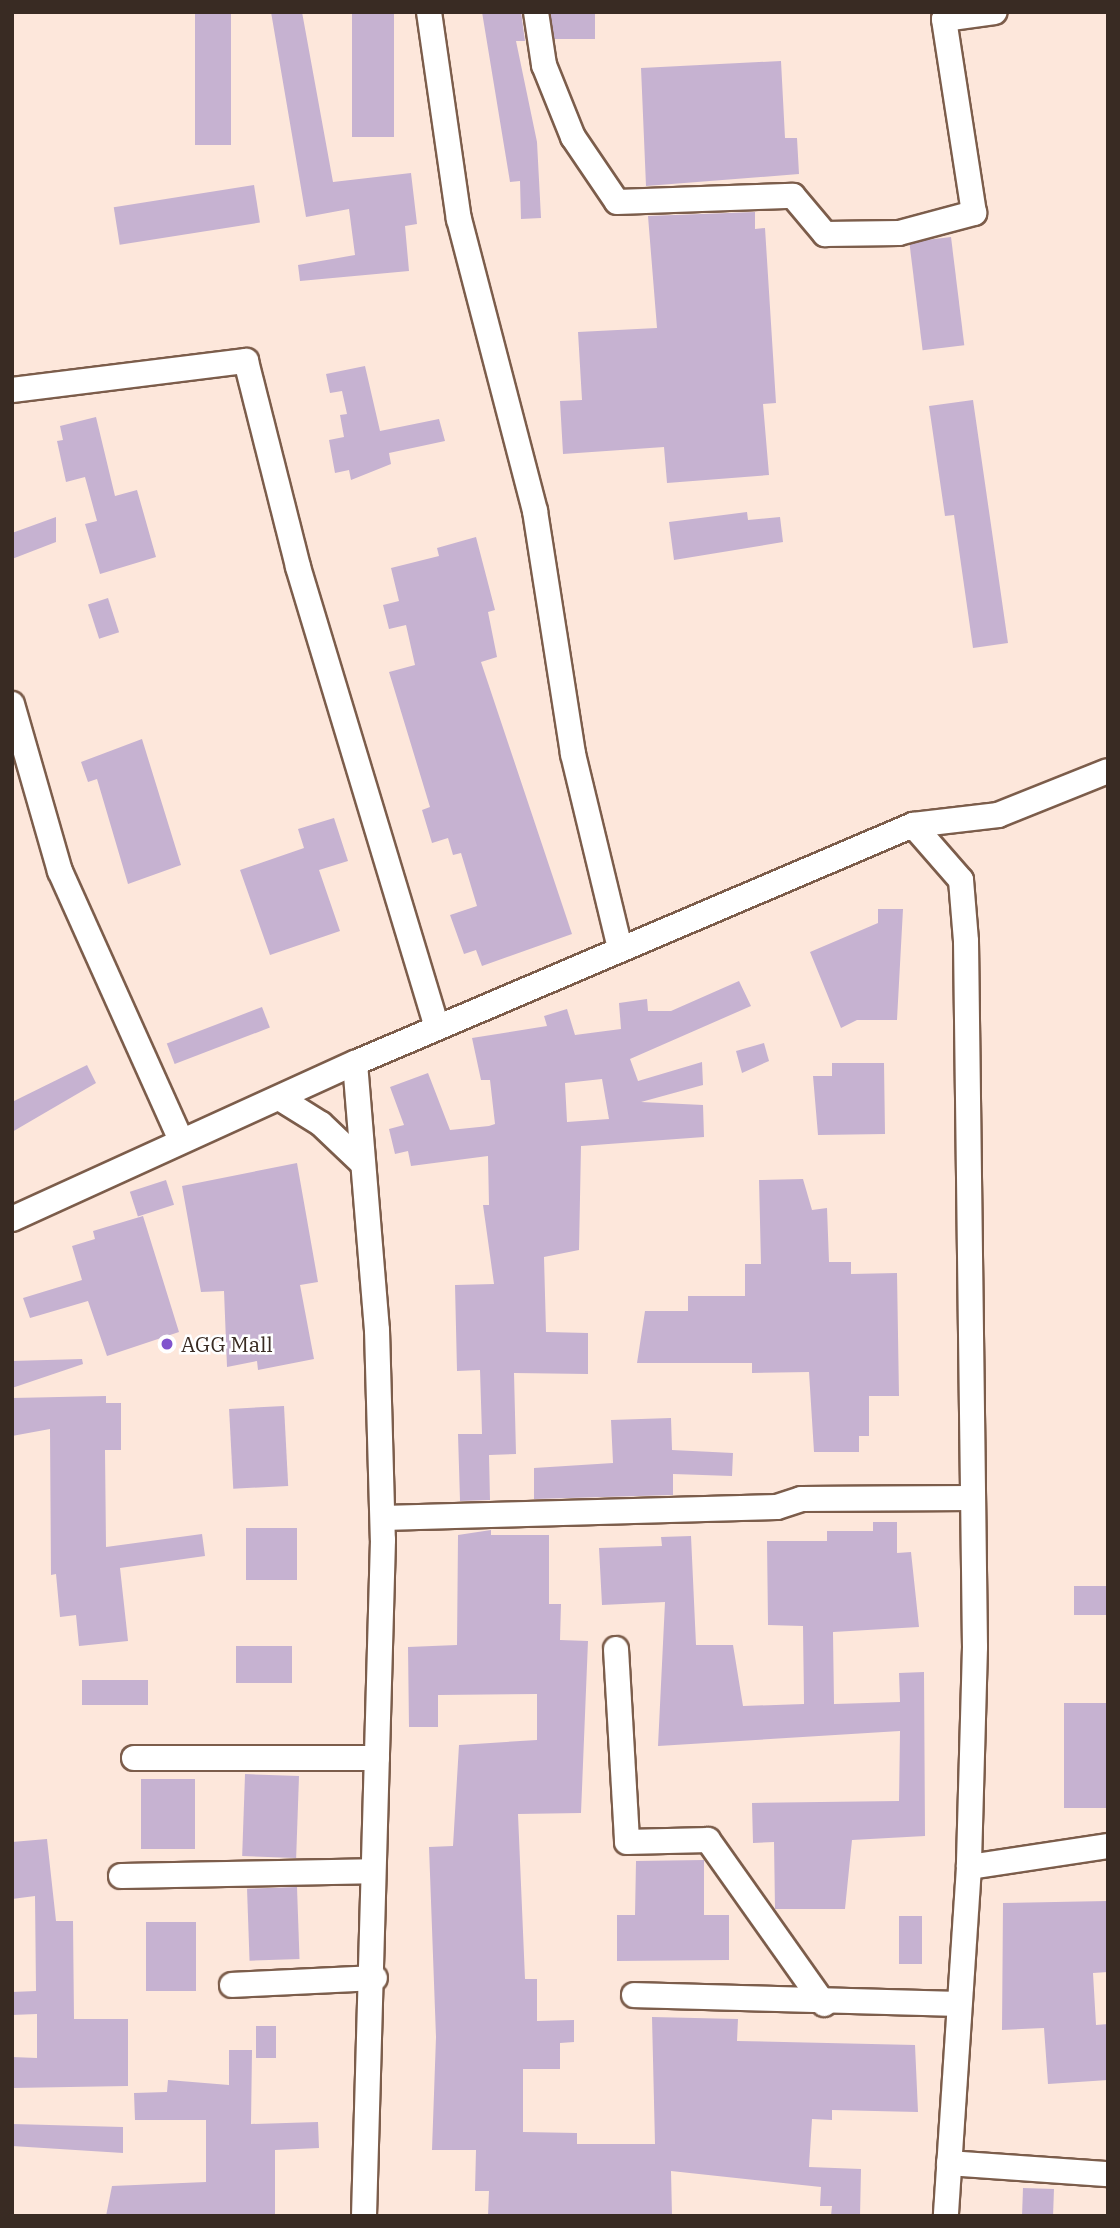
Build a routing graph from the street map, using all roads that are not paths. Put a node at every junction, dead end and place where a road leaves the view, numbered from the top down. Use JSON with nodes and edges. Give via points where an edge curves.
{"nodes":[{"id":1,"x":429,"y":12,"type":"edge"},
{"id":2,"x":536,"y":12,"type":"edge"},
{"id":3,"x":995,"y":12,"type":"edge"},
{"id":4,"x":12,"y":390,"type":"edge"},
{"id":5,"x":12,"y":704,"type":"edge"},
{"id":6,"x":1108,"y":771,"type":"edge"},
{"id":7,"x":913,"y":825,"type":"junction"},
{"id":8,"x":620,"y":948,"type":"junction"},
{"id":9,"x":437,"y":1028,"type":"junction"},
{"id":10,"x":355,"y":1063,"type":"junction"},
{"id":11,"x":281,"y":1098,"type":"junction"},
{"id":12,"x":181,"y":1140,"type":"junction"},
{"id":13,"x":362,"y":1163,"type":"junction"},
{"id":14,"x":12,"y":1219,"type":"edge"},
{"id":15,"x":972,"y":1499,"type":"junction"},
{"id":16,"x":383,"y":1518,"type":"junction"},
{"id":17,"x":616,"y":1649,"type":"dead end"},
{"id":18,"x":134,"y":1758,"type":"dead end"},
{"id":19,"x":377,"y":1758,"type":"junction"},
{"id":20,"x":1108,"y":1846,"type":"edge"},
{"id":21,"x":969,"y":1867,"type":"junction"},
{"id":22,"x":372,"y":1871,"type":"junction"},
{"id":23,"x":121,"y":1875,"type":"dead end"},
{"id":24,"x":374,"y":1978,"type":"junction"},
{"id":25,"x":232,"y":1984,"type":"dead end"},
{"id":26,"x":634,"y":1994,"type":"dead end"},
{"id":27,"x":824,"y":2004,"type":"junction"},
{"id":28,"x":957,"y":2004,"type":"junction"},
{"id":29,"x":949,"y":2163,"type":"junction"},
{"id":30,"x":1108,"y":2174,"type":"edge"},
{"id":31,"x":364,"y":2216,"type":"edge"},
{"id":32,"x":946,"y":2216,"type":"edge"}],
"edges":[{"from":1,"to":8,"type":"street","via":[[458,219],[535,511],[573,754]]},
{"from":2,"to":3,"type":"street","via":[[544,65],[573,137],[617,202],[793,196],[825,234],[899,233],[974,213],[944,19]]},
{"from":4,"to":9,"type":"street","via":[[246,361],[298,567]]},
{"from":5,"to":12,"type":"street","via":[[60,871]]},
{"from":6,"to":7,"type":"street","via":[[998,816]]},
{"from":7,"to":8,"type":"street"},
{"from":7,"to":15,"type":"street","via":[[961,880]]},
{"from":8,"to":9,"type":"street"},
{"from":9,"to":10,"type":"street"},
{"from":10,"to":11,"type":"street"},
{"from":10,"to":13,"type":"street"},
{"from":11,"to":12,"type":"street"},
{"from":11,"to":13,"type":"street"},
{"from":12,"to":14,"type":"street"},
{"from":13,"to":16,"type":"street","via":[[377,1330]]},
{"from":15,"to":16,"type":"street","via":[[802,1499],[777,1507]]},
{"from":15,"to":21,"type":"street"},
{"from":16,"to":19,"type":"street"},
{"from":17,"to":27,"type":"street","via":[[627,1842],[708,1840]]},
{"from":18,"to":19,"type":"street"},
{"from":19,"to":22,"type":"street"},
{"from":20,"to":21,"type":"street"},
{"from":21,"to":28,"type":"street"},
{"from":22,"to":23,"type":"street"},
{"from":22,"to":24,"type":"street"},
{"from":24,"to":25,"type":"street"},
{"from":24,"to":31,"type":"street"},
{"from":26,"to":27,"type":"street"},
{"from":27,"to":28,"type":"street"},
{"from":28,"to":29,"type":"street"},
{"from":29,"to":30,"type":"street"},
{"from":29,"to":32,"type":"street"}]}
